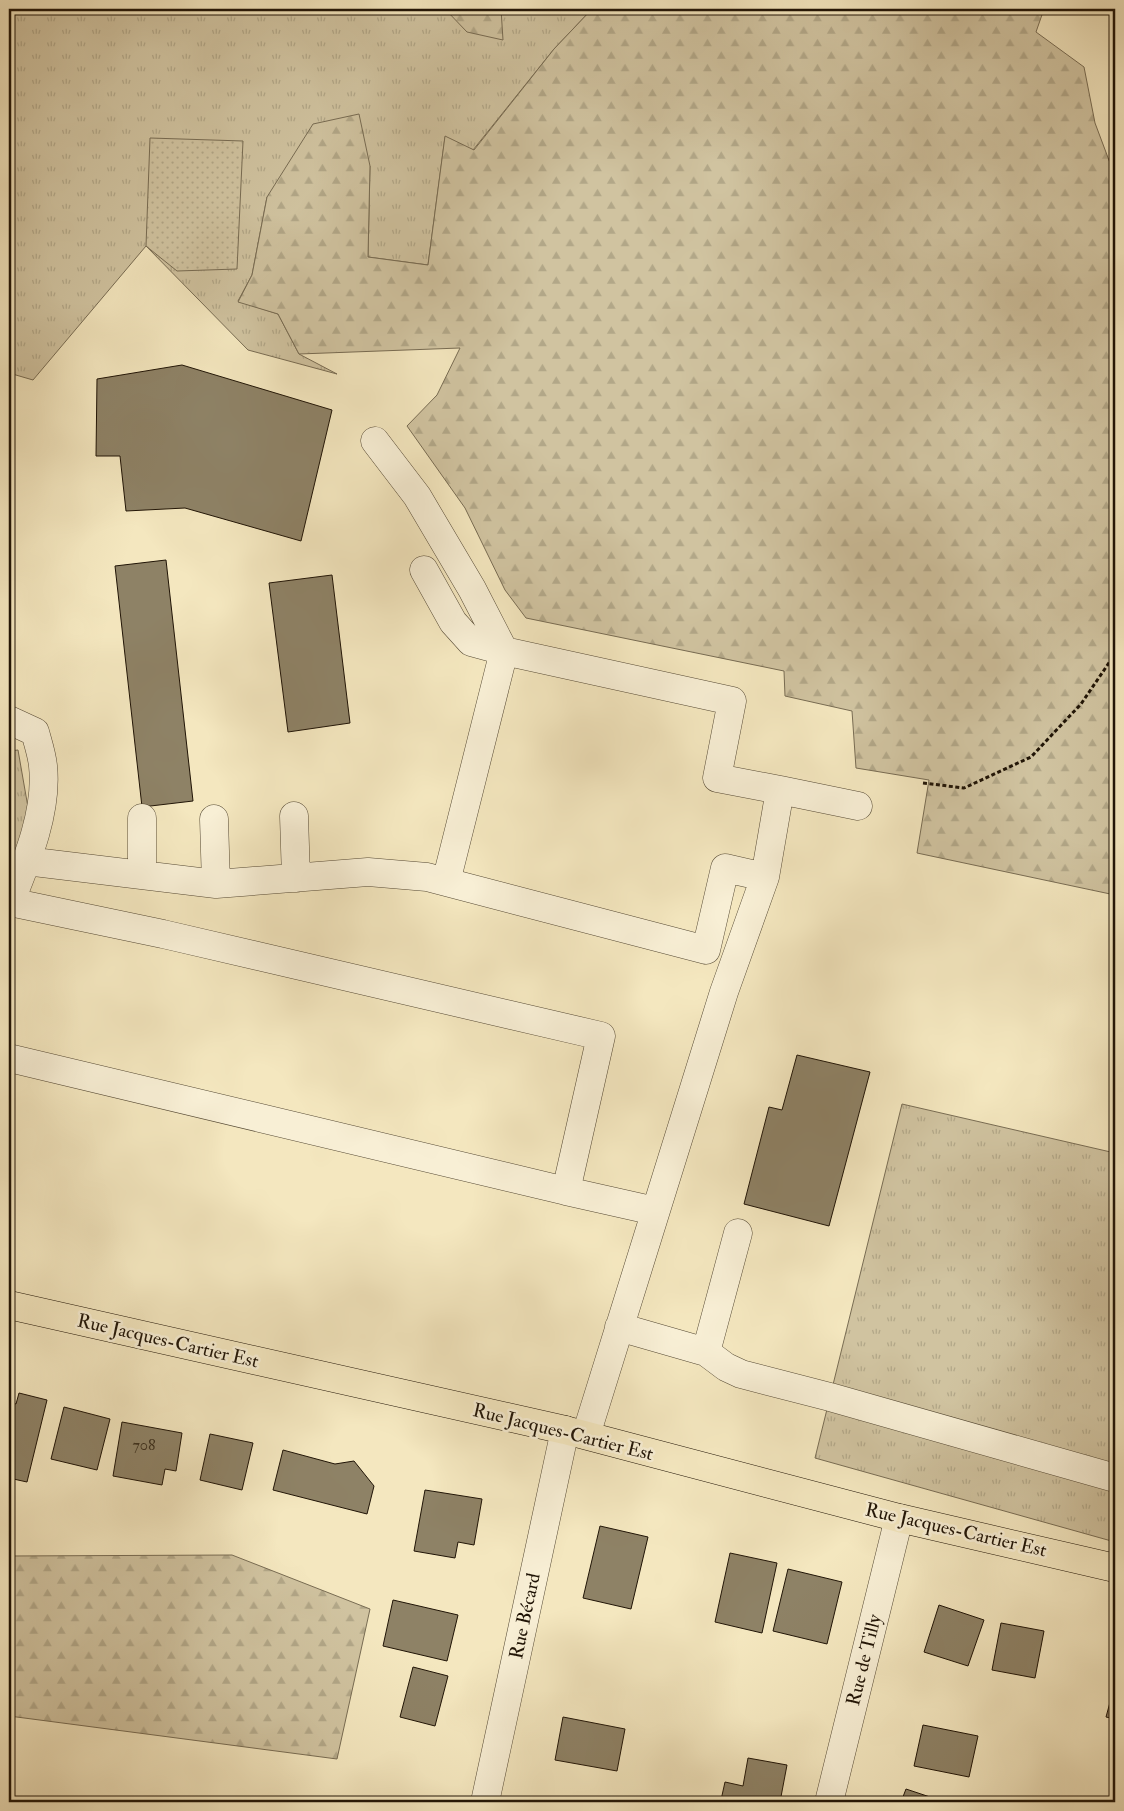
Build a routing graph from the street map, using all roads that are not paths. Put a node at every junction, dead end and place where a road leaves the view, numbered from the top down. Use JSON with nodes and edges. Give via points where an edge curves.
{"nodes":[{"id":1,"x":375,"y":441,"type":"dead end"},
{"id":2,"x":424,"y":570,"type":"dead end"},
{"id":3,"x":504,"y":651,"type":"junction"},
{"id":4,"x":9,"y":720,"type":"edge"},
{"id":5,"x":780,"y":790,"type":"junction"},
{"id":6,"x":858,"y":806,"type":"dead end"},
{"id":7,"x":294,"y":816,"type":"dead end"},
{"id":8,"x":142,"y":818,"type":"dead end"},
{"id":9,"x":214,"y":819,"type":"dead end"},
{"id":10,"x":26,"y":861,"type":"junction"},
{"id":11,"x":142,"y":875,"type":"junction"},
{"id":12,"x":764,"y":877,"type":"junction"},
{"id":13,"x":296,"y":878,"type":"junction"},
{"id":14,"x":446,"y":882,"type":"junction"},
{"id":15,"x":216,"y":884,"type":"junction"},
{"id":16,"x":9,"y":903,"type":"edge"},
{"id":17,"x":9,"y":1058,"type":"edge"},
{"id":18,"x":566,"y":1191,"type":"junction"},
{"id":19,"x":655,"y":1211,"type":"junction"},
{"id":20,"x":738,"y":1233,"type":"dead end"},
{"id":21,"x":9,"y":1305,"type":"edge"},
{"id":22,"x":619,"y":1327,"type":"junction"},
{"id":23,"x":706,"y":1352,"type":"junction"},
{"id":24,"x":575,"y":1433,"type":"junction"},
{"id":25,"x":1115,"y":1478,"type":"edge"},
{"id":26,"x":899,"y":1518,"type":"junction"},
{"id":27,"x":1115,"y":1568,"type":"edge"},
{"id":28,"x":485,"y":1802,"type":"edge"},
{"id":29,"x":829,"y":1802,"type":"edge"}],
"edges":[{"from":1,"to":3,"type":"street","via":[[417,496]]},
{"from":2,"to":3,"type":"street","via":[[452,622],[471,642]]},
{"from":3,"to":5,"type":"street","via":[[732,701],[716,778]]},
{"from":3,"to":14,"type":"street"},
{"from":4,"to":10,"type":"street","via":[[35,732],[43,766],[42,804]]},
{"from":5,"to":6,"type":"street"},
{"from":5,"to":12,"type":"street","name":"Rue Bécard"},
{"from":7,"to":13,"type":"street"},
{"from":8,"to":11,"type":"street"},
{"from":9,"to":15,"type":"street"},
{"from":10,"to":11,"type":"street"},
{"from":10,"to":16,"type":"street"},
{"from":11,"to":15,"type":"street"},
{"from":12,"to":14,"type":"street","via":[[725,868],[706,950]]},
{"from":12,"to":19,"type":"street","name":"Rue Bécard"},
{"from":13,"to":14,"type":"street","via":[[368,872],[428,877]]},
{"from":13,"to":15,"type":"street"},
{"from":16,"to":18,"type":"street","via":[[164,934],[601,1036]]},
{"from":17,"to":18,"type":"street"},
{"from":18,"to":19,"type":"street"},
{"from":19,"to":22,"type":"street","name":"Rue Bécard"},
{"from":20,"to":23,"type":"street"},
{"from":21,"to":24,"type":"main road","name":"Rue Jacques-Cartier Est"},
{"from":22,"to":23,"type":"street"},
{"from":22,"to":24,"type":"street","name":"Rue Bécard"},
{"from":23,"to":25,"type":"street","via":[[741,1374]]},
{"from":24,"to":26,"type":"main road","name":"Rue Jacques-Cartier Est"},
{"from":24,"to":28,"type":"street","name":"Rue Bécard"},
{"from":26,"to":27,"type":"main road","name":"Rue Jacques-Cartier Est"},
{"from":26,"to":29,"type":"street","name":"Rue de Tilly"}]}
